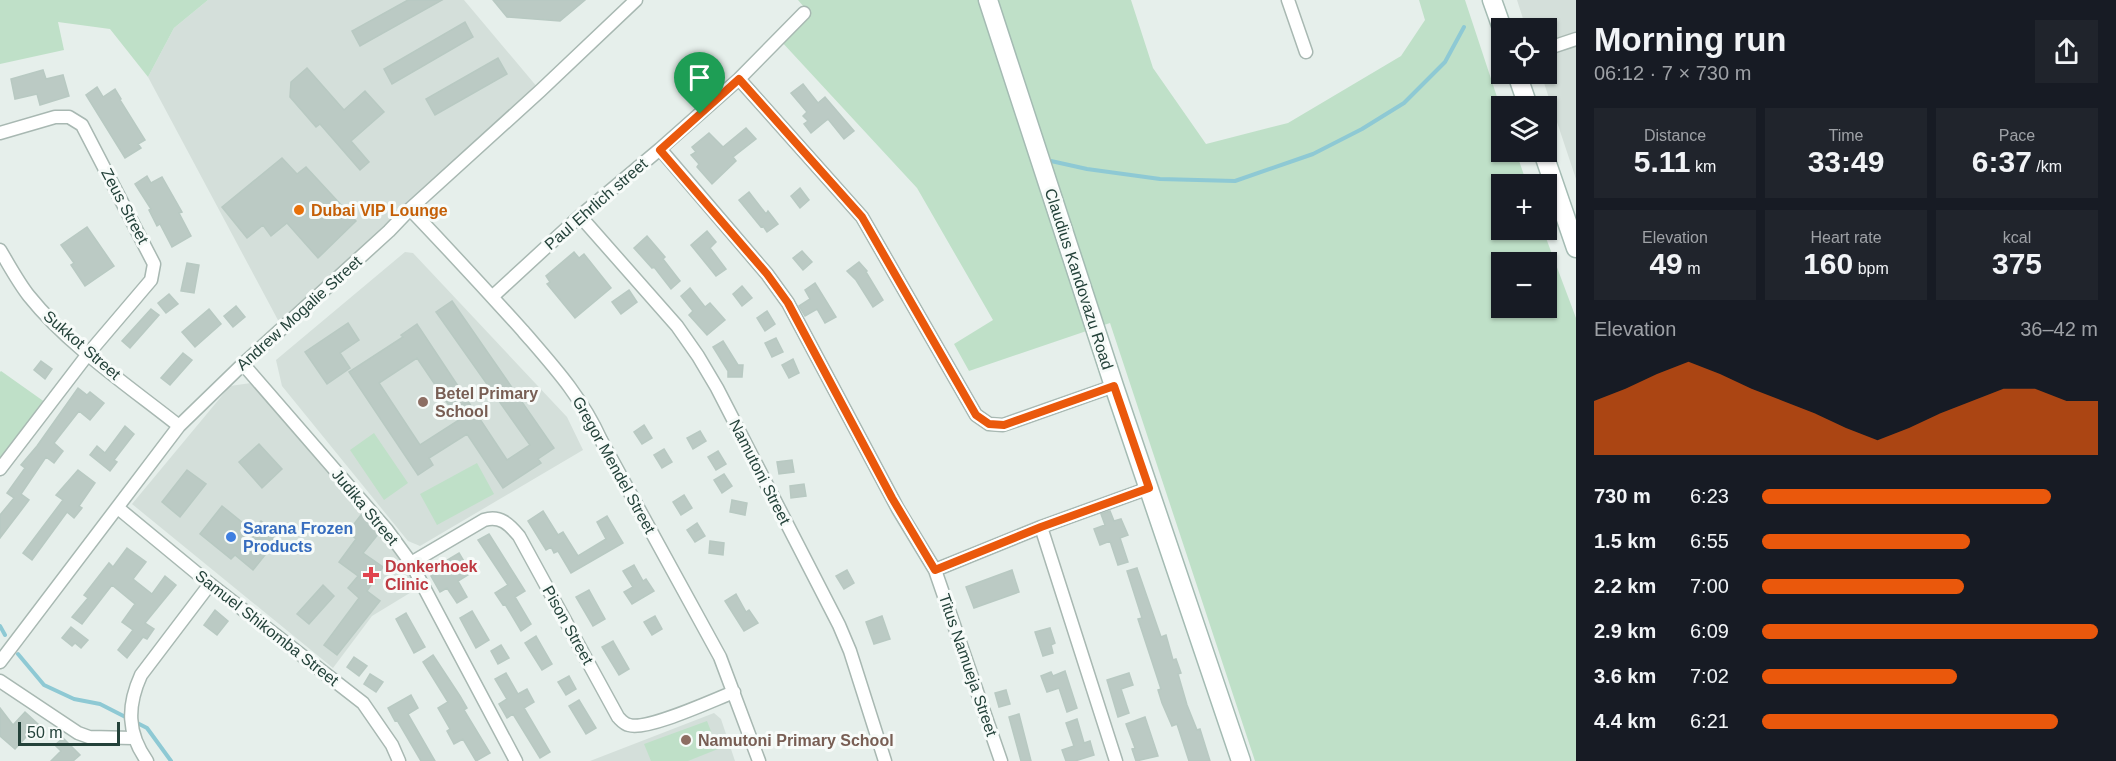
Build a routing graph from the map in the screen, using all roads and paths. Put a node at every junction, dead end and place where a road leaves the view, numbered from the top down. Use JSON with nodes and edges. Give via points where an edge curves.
{"nodes":[{"id":1,"x":636,"y":0,"type":"edge"},
{"id":2,"x":988,"y":0,"type":"edge"},
{"id":3,"x":1288,"y":0,"type":"edge"},
{"id":4,"x":1492,"y":0,"type":"edge"},
{"id":5,"x":804,"y":13,"type":"dead end"},
{"id":6,"x":1498,"y":18,"type":"edge"},
{"id":7,"x":1576,"y":39,"type":"edge"},
{"id":8,"x":1557,"y":45,"type":"edge"},
{"id":9,"x":1306,"y":52,"type":"dead end"},
{"id":10,"x":739,"y":79,"type":"junction"},
{"id":11,"x":0,"y":133,"type":"edge"},
{"id":12,"x":660,"y":150,"type":"junction"},
{"id":13,"x":1546,"y":162,"type":"edge"},
{"id":14,"x":410,"y":209,"type":"junction"},
{"id":15,"x":580,"y":216,"type":"junction"},
{"id":16,"x":1576,"y":248,"type":"edge"},
{"id":17,"x":0,"y":250,"type":"edge"},
{"id":18,"x":492,"y":297,"type":"junction"},
{"id":19,"x":88,"y":354,"type":"junction"},
{"id":20,"x":243,"y":364,"type":"junction"},
{"id":21,"x":1114,"y":386,"type":"junction"},
{"id":22,"x":179,"y":426,"type":"junction"},
{"id":23,"x":0,"y":469,"type":"edge"},
{"id":24,"x":1149,"y":488,"type":"junction"},
{"id":25,"x":118,"y":508,"type":"junction"},
{"id":26,"x":1041,"y":527,"type":"junction"},
{"id":27,"x":411,"y":563,"type":"junction"},
{"id":28,"x":935,"y":570,"type":"junction"},
{"id":29,"x":210,"y":584,"type":"junction"},
{"id":30,"x":0,"y":662,"type":"edge"},
{"id":31,"x":0,"y":681,"type":"edge"},
{"id":32,"x":734,"y":692,"type":"junction"},
{"id":33,"x":134,"y":738,"type":"junction"},
{"id":34,"x":147,"y":761,"type":"edge"},
{"id":35,"x":399,"y":761,"type":"edge"},
{"id":36,"x":516,"y":761,"type":"edge"},
{"id":37,"x":759,"y":761,"type":"edge"},
{"id":38,"x":885,"y":761,"type":"edge"},
{"id":39,"x":1000,"y":761,"type":"edge"},
{"id":40,"x":1116,"y":761,"type":"edge"},
{"id":41,"x":1241,"y":761,"type":"edge"}],
"edges":[{"from":1,"to":14,"type":"street","name":"Andrew Mogalie Street"},
{"from":2,"to":21,"type":"street","name":"Claudius Kandovazu Road"},
{"from":3,"to":9,"type":"street"},
{"from":4,"to":6,"type":"street"},
{"from":5,"to":10,"type":"street","name":"Paul Ehrlich street"},
{"from":7,"to":8,"type":"street"},
{"from":10,"to":12,"type":"street","name":"Paul Ehrlich street"},
{"from":10,"to":21,"type":"street","via":[[862,217],[976,415],[989,424],[1004,425]]},
{"from":11,"to":19,"type":"street","name":"Zeus Street","via":[[55,117],[75,120],[151,256],[151,280]]},
{"from":12,"to":15,"type":"street","name":"Paul Ehrlich street"},
{"from":12,"to":28,"type":"street","name":"Titus Namueja Street","via":[[788,303]]},
{"from":13,"to":16,"type":"street"},
{"from":14,"to":18,"type":"street","name":"Gregor Mendel Street"},
{"from":14,"to":20,"type":"street","name":"Andrew Mogalie Street"},
{"from":15,"to":18,"type":"street","name":"Paul Ehrlich street"},
{"from":15,"to":38,"type":"street","name":"Namutoni Street","via":[[677,326],[717,388],[839,625]]},
{"from":17,"to":19,"type":"street","name":"Sukkot Street","via":[[34,302]]},
{"from":18,"to":32,"type":"street","name":"Gregor Mendel Street","via":[[589,412],[720,657]]},
{"from":19,"to":22,"type":"street","name":"Sukkot Street"},
{"from":19,"to":23,"type":"street"},
{"from":20,"to":22,"type":"street","name":"Andrew Mogalie Street"},
{"from":20,"to":27,"type":"street","name":"Judika Street"},
{"from":21,"to":24,"type":"street","name":"Claudius Kandovazu Road"},
{"from":22,"to":25,"type":"street","name":"Andrew Mogalie Street"},
{"from":24,"to":26,"type":"street"},
{"from":24,"to":41,"type":"street","name":"Claudius Kandovazu Road"},
{"from":25,"to":29,"type":"street","name":"Samuel Shikomba Street"},
{"from":25,"to":30,"type":"street","name":"Andrew Mogalie Street"},
{"from":26,"to":28,"type":"street"},
{"from":26,"to":40,"type":"street"},
{"from":27,"to":32,"type":"street","name":"Pison Street","via":[[484,520],[502,520],[519,536],[622,722],[647,725]]},
{"from":27,"to":36,"type":"street","name":"Judika Street"},
{"from":28,"to":39,"type":"street","name":"Titus Namueja Street"},
{"from":29,"to":33,"type":"street","via":[[141,675],[130,708]]},
{"from":29,"to":35,"type":"street","name":"Samuel Shikomba Street","via":[[363,703]]},
{"from":31,"to":33,"type":"street","via":[[78,733]]},
{"from":32,"to":37,"type":"street","name":"Gregor Mendel Street"},
{"from":33,"to":34,"type":"street"}]}
